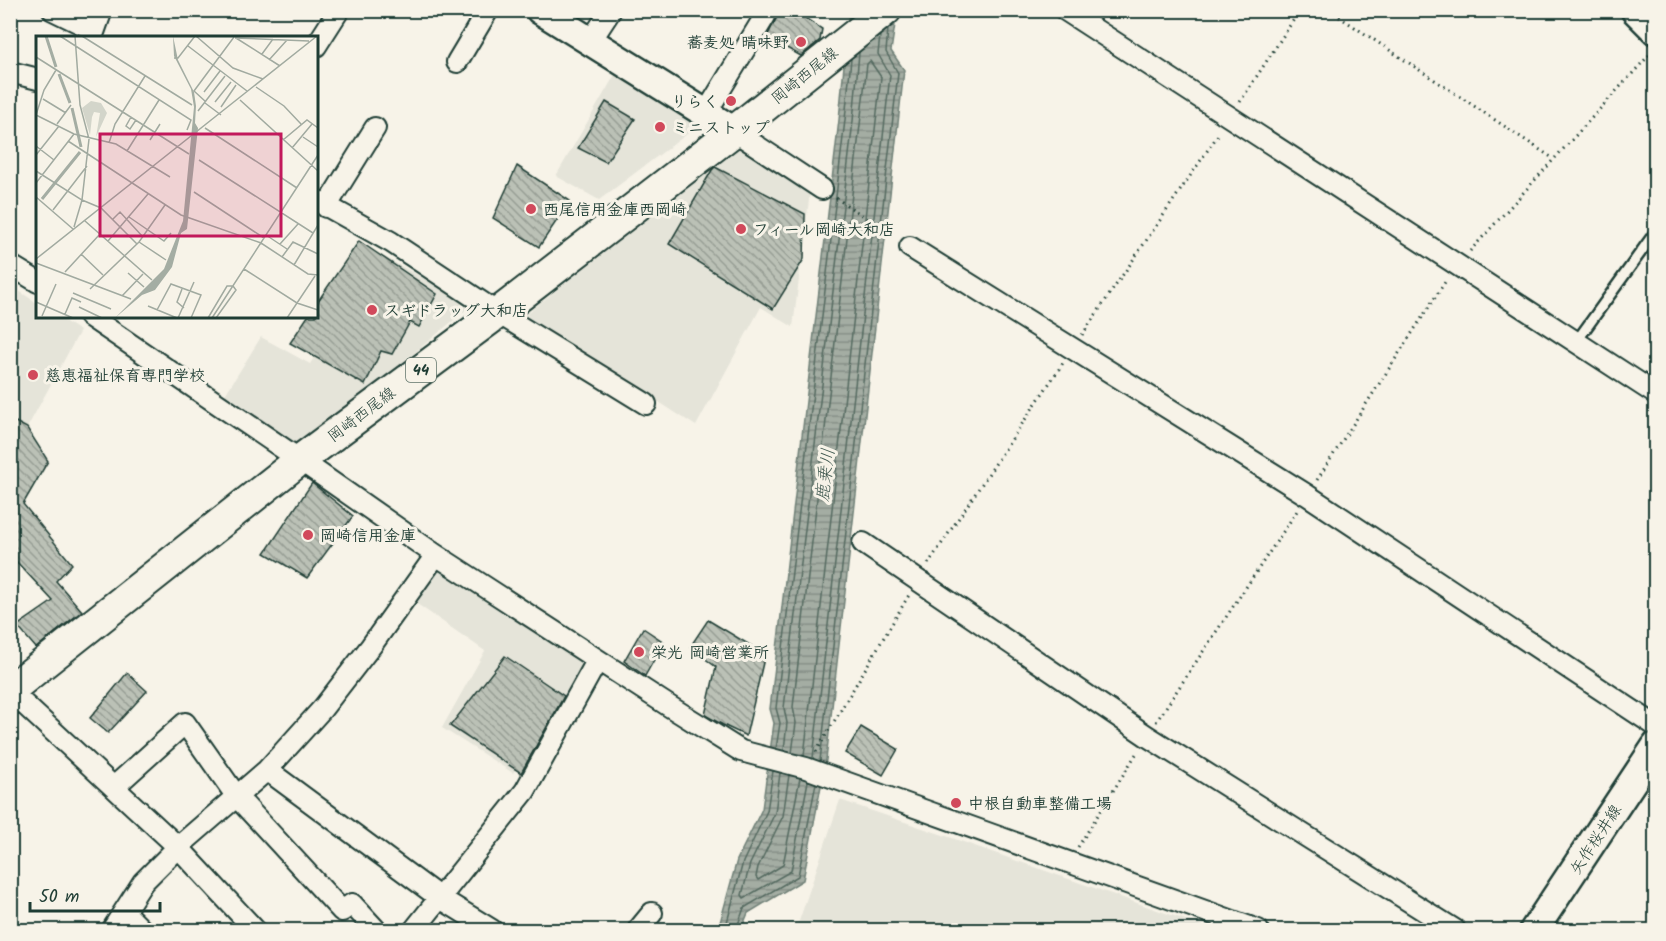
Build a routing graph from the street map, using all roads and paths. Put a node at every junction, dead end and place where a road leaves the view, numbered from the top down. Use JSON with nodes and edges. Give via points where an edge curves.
{"nodes":[{"id":1,"x":53,"y":10,"type":"edge"},
{"id":2,"x":102,"y":10,"type":"edge"},
{"id":3,"x":339,"y":10,"type":"edge"},
{"id":4,"x":488,"y":10,"type":"edge"},
{"id":5,"x":540,"y":10,"type":"edge"},
{"id":6,"x":611,"y":10,"type":"edge"},
{"id":7,"x":886,"y":10,"type":"edge"},
{"id":8,"x":1065,"y":10,"type":"edge"},
{"id":9,"x":1300,"y":10,"type":"edge"},
{"id":10,"x":1329,"y":10,"type":"edge"},
{"id":11,"x":1635,"y":10,"type":"edge"},
{"id":12,"x":765,"y":16,"type":"dead end"},
{"id":13,"x":1656,"y":31,"type":"edge"},
{"id":14,"x":93,"y":34,"type":"edge"},
{"id":15,"x":590,"y":42,"type":"junction"},
{"id":16,"x":318,"y":43,"type":"edge"},
{"id":17,"x":1656,"y":49,"type":"edge"},
{"id":18,"x":457,"y":62,"type":"dead end"},
{"id":19,"x":10,"y":72,"type":"edge"},
{"id":20,"x":36,"y":78,"type":"edge"},
{"id":21,"x":706,"y":113,"type":"junction"},
{"id":22,"x":1230,"y":118,"type":"junction"},
{"id":23,"x":375,"y":128,"type":"dead end"},
{"id":24,"x":734,"y":131,"type":"junction"},
{"id":25,"x":1554,"y":159,"type":"junction"},
{"id":26,"x":822,"y":189,"type":"joint"},
{"id":27,"x":321,"y":203,"type":"edge"},
{"id":28,"x":1656,"y":231,"type":"edge"},
{"id":29,"x":910,"y":247,"type":"joint"},
{"id":30,"x":1457,"y":264,"type":"junction"},
{"id":31,"x":10,"y":266,"type":"edge"},
{"id":32,"x":36,"y":279,"type":"edge"},
{"id":33,"x":498,"y":313,"type":"junction"},
{"id":34,"x":92,"y":318,"type":"edge"},
{"id":35,"x":1576,"y":342,"type":"junction"},
{"id":36,"x":1073,"y":348,"type":"junction"},
{"id":37,"x":1656,"y":394,"type":"edge"},
{"id":38,"x":646,"y":404,"type":"dead end"},
{"id":39,"x":300,"y":460,"type":"junction"},
{"id":40,"x":1307,"y":495,"type":"junction"},
{"id":41,"x":863,"y":543,"type":"dead end"},
{"id":42,"x":436,"y":555,"type":"junction"},
{"id":43,"x":917,"y":581,"type":"junction"},
{"id":44,"x":597,"y":660,"type":"junction"},
{"id":45,"x":10,"y":690,"type":"edge"},
{"id":46,"x":1656,"y":726,"type":"edge"},
{"id":47,"x":1147,"y":736,"type":"junction"},
{"id":48,"x":1656,"y":746,"type":"edge"},
{"id":49,"x":806,"y":768,"type":"junction"},
{"id":50,"x":267,"y":770,"type":"junction"},
{"id":51,"x":114,"y":788,"type":"junction"},
{"id":52,"x":237,"y":797,"type":"junction"},
{"id":53,"x":178,"y":848,"type":"junction"},
{"id":54,"x":1068,"y":862,"type":"junction"},
{"id":55,"x":440,"y":898,"type":"junction"},
{"id":56,"x":124,"y":912,"type":"junction"},
{"id":57,"x":652,"y":913,"type":"dead end"},
{"id":58,"x":112,"y":930,"type":"edge"},
{"id":59,"x":142,"y":930,"type":"edge"},
{"id":60,"x":255,"y":930,"type":"edge"},
{"id":61,"x":376,"y":930,"type":"edge"},
{"id":62,"x":414,"y":930,"type":"edge"},
{"id":63,"x":492,"y":930,"type":"edge"},
{"id":64,"x":638,"y":930,"type":"edge"},
{"id":65,"x":1258,"y":930,"type":"edge"},
{"id":66,"x":1455,"y":930,"type":"edge"},
{"id":67,"x":1534,"y":930,"type":"edge"}],
"edges":[{"from":1,"to":14,"type":"street"},
{"from":2,"to":14,"type":"street"},
{"from":3,"to":16,"type":"street"},
{"from":4,"to":18,"type":"street"},
{"from":5,"to":15,"type":"street"},
{"from":6,"to":15,"type":"street"},
{"from":7,"to":24,"type":"main road","name":"岡崎西尾線","number":"44"},
{"from":8,"to":22,"type":"street"},
{"from":9,"to":22,"type":"path"},
{"from":10,"to":25,"type":"path"},
{"from":11,"to":13,"type":"street"},
{"from":12,"to":21,"type":"street"},
{"from":15,"to":21,"type":"street"},
{"from":17,"to":25,"type":"path"},
{"from":19,"to":20,"type":"street"},
{"from":21,"to":24,"type":"street"},
{"from":22,"to":30,"type":"street"},
{"from":22,"to":36,"type":"path"},
{"from":23,"to":27,"type":"street"},
{"from":24,"to":26,"type":"street"},
{"from":24,"to":33,"type":"main road","name":"岡崎西尾線","number":"44"},
{"from":25,"to":30,"type":"path"},
{"from":26,"to":29,"type":"path"},
{"from":27,"to":33,"type":"street","via":[[391,242]]},
{"from":28,"to":35,"type":"lane"},
{"from":29,"to":36,"type":"street"},
{"from":30,"to":35,"type":"street"},
{"from":30,"to":40,"type":"path"},
{"from":31,"to":32,"type":"street"},
{"from":33,"to":38,"type":"street"},
{"from":33,"to":39,"type":"main road","name":"岡崎西尾線","number":"44"},
{"from":34,"to":39,"type":"street"},
{"from":35,"to":37,"type":"street"},
{"from":36,"to":40,"type":"street"},
{"from":36,"to":43,"type":"path"},
{"from":39,"to":42,"type":"street"},
{"from":39,"to":45,"type":"main road","name":"岡崎西尾線","number":"44"},
{"from":40,"to":46,"type":"street"},
{"from":40,"to":47,"type":"path"},
{"from":41,"to":43,"type":"street"},
{"from":42,"to":44,"type":"street"},
{"from":42,"to":50,"type":"street","via":[[364,655]]},
{"from":43,"to":47,"type":"street"},
{"from":43,"to":49,"type":"path"},
{"from":44,"to":49,"type":"street","via":[[741,751]]},
{"from":44,"to":55,"type":"street","via":[[525,791]]},
{"from":45,"to":51,"type":"street"},
{"from":47,"to":54,"type":"path"},
{"from":47,"to":66,"type":"street"},
{"from":48,"to":67,"type":"street","name":"矢作桜井線"},
{"from":49,"to":54,"type":"street"},
{"from":50,"to":52,"type":"street"},
{"from":50,"to":55,"type":"street"},
{"from":51,"to":52,"type":"street","via":[[185,723]]},
{"from":51,"to":53,"type":"street"},
{"from":52,"to":53,"type":"street"},
{"from":52,"to":61,"type":"street","via":[[342,911],[352,904]]},
{"from":53,"to":56,"type":"street","via":[[143,882]]},
{"from":53,"to":60,"type":"street"},
{"from":54,"to":65,"type":"street"},
{"from":55,"to":62,"type":"street"},
{"from":55,"to":63,"type":"street"},
{"from":56,"to":58,"type":"street"},
{"from":56,"to":59,"type":"street"},
{"from":57,"to":64,"type":"street"}]}
